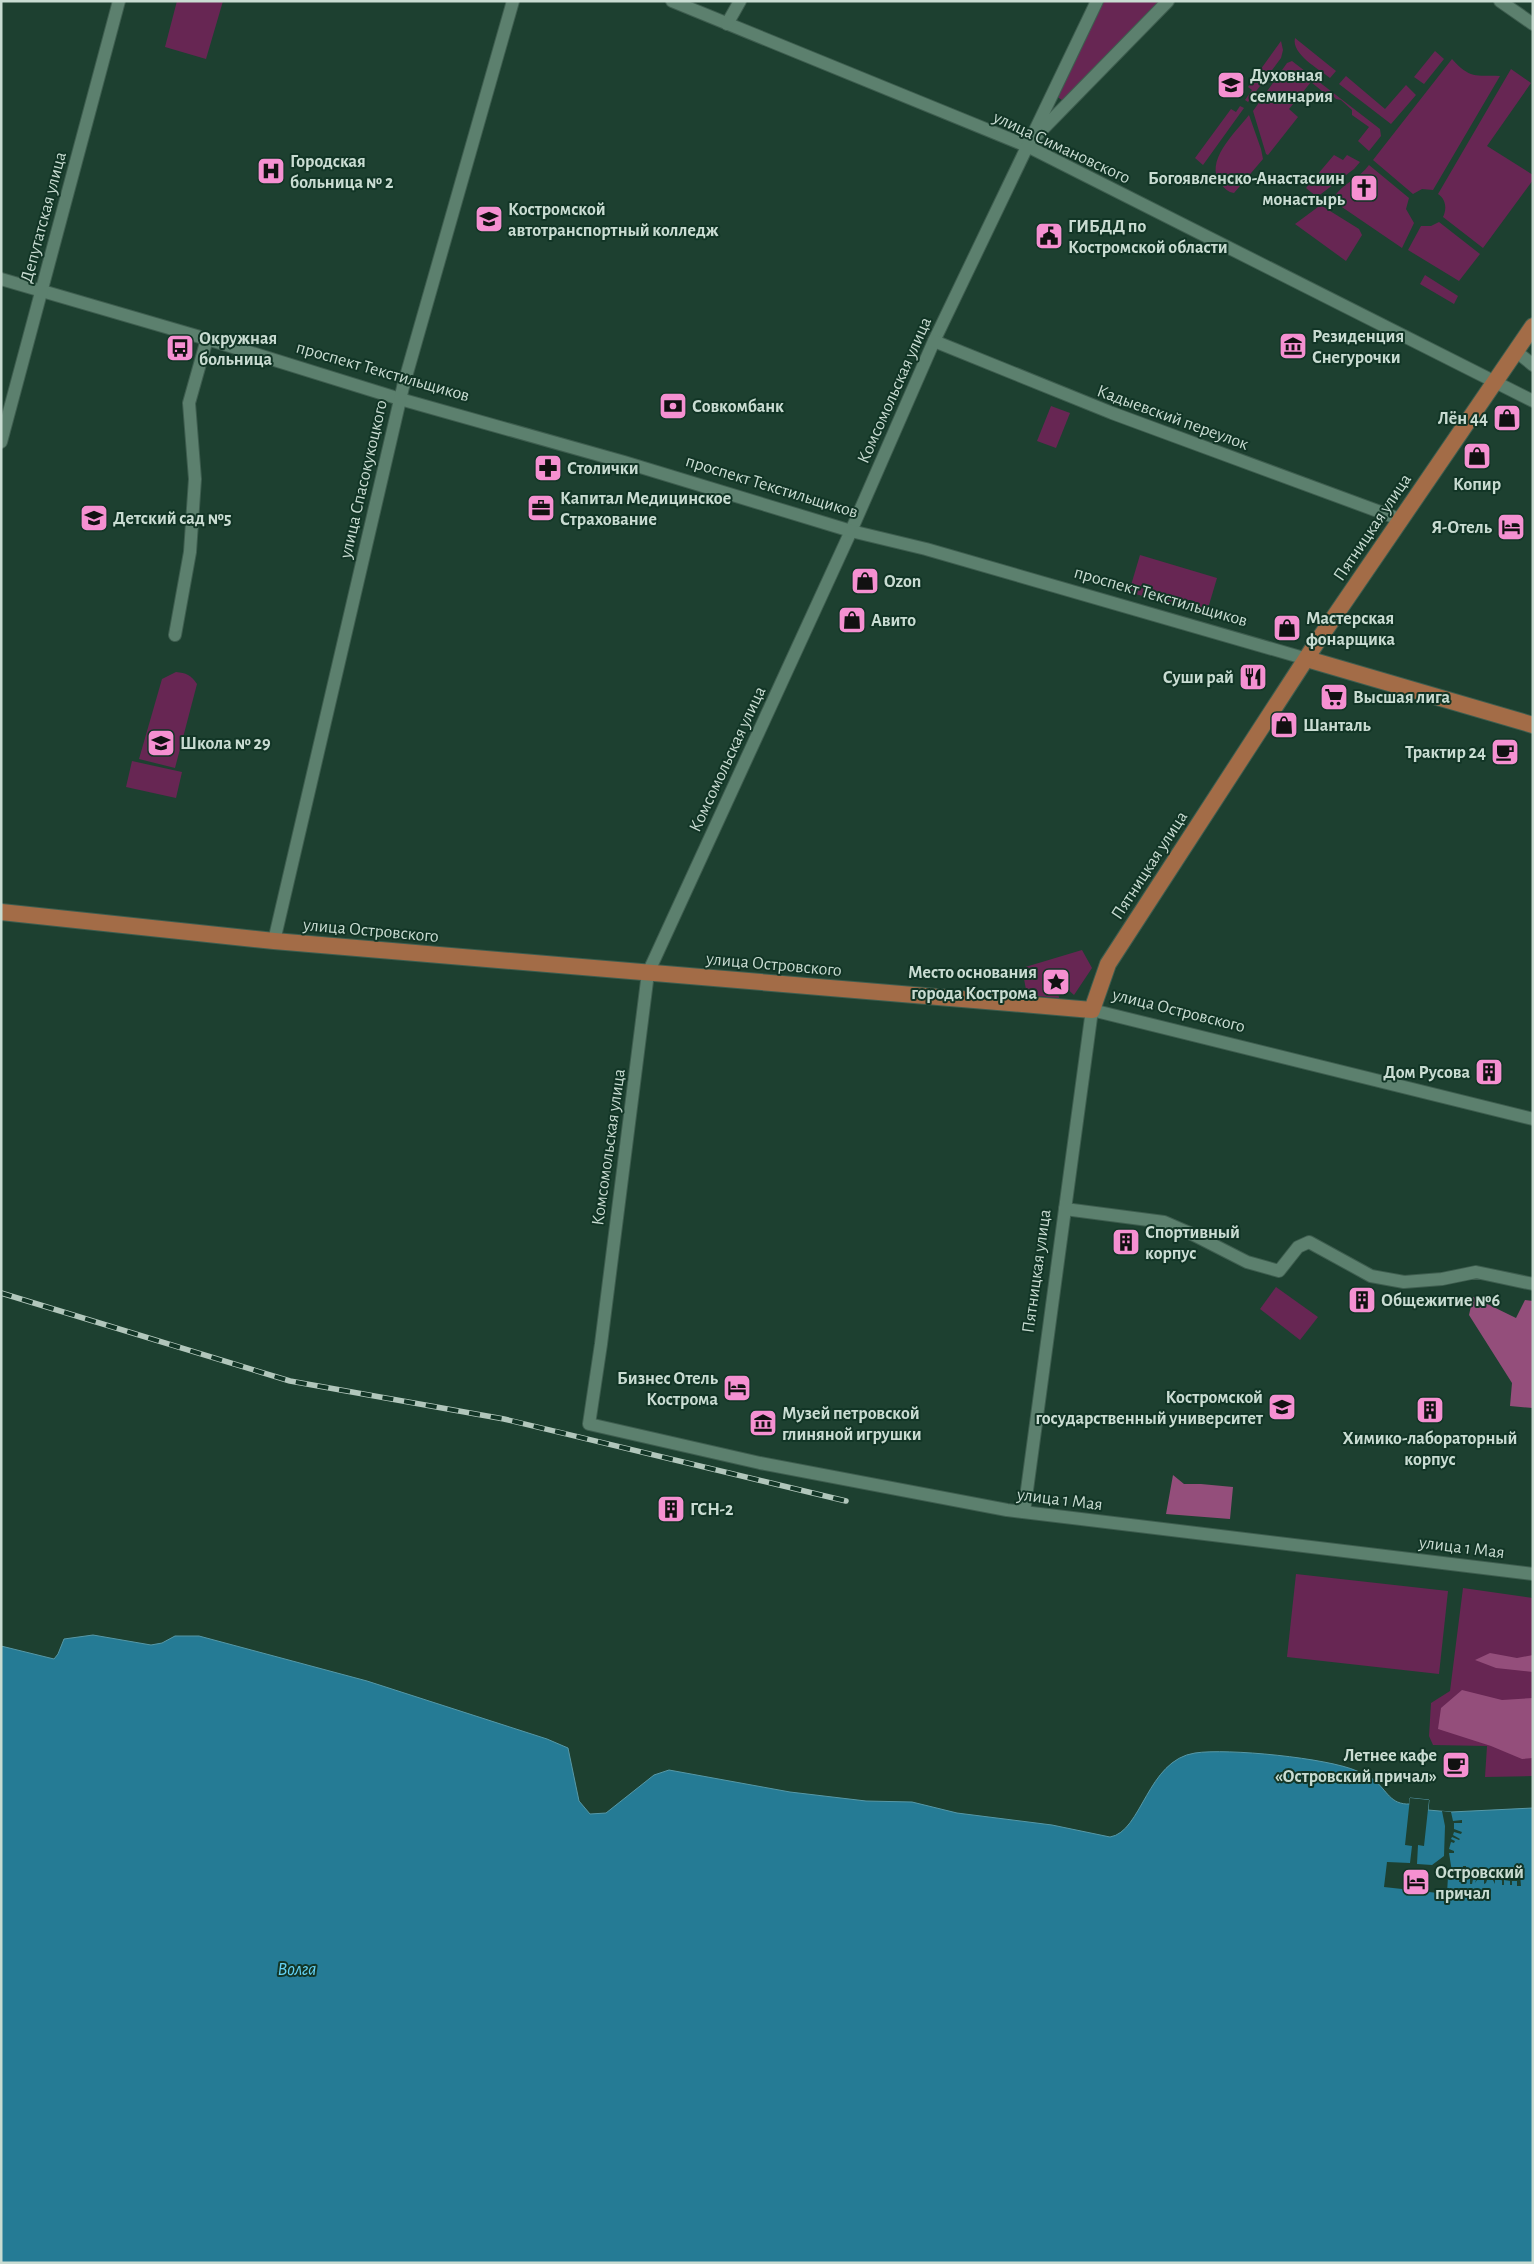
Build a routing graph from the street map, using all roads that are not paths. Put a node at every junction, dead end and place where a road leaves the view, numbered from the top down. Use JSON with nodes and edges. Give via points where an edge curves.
{"nodes":[{"id":1,"x":119,"y":1,"type":"edge"},
{"id":2,"x":513,"y":1,"type":"edge"},
{"id":3,"x":672,"y":1,"type":"edge"},
{"id":4,"x":740,"y":1,"type":"edge"},
{"id":5,"x":1097,"y":1,"type":"edge"},
{"id":6,"x":1168,"y":1,"type":"edge"},
{"id":7,"x":1500,"y":1,"type":"edge"},
{"id":8,"x":727,"y":24,"type":"junction"},
{"id":9,"x":1533,"y":24,"type":"edge"},
{"id":10,"x":1027,"y":146,"type":"junction"},
{"id":11,"x":1,"y":279,"type":"edge"},
{"id":12,"x":41,"y":290,"type":"junction"},
{"id":13,"x":1533,"y":326,"type":"edge"},
{"id":14,"x":207,"y":339,"type":"junction"},
{"id":15,"x":934,"y":341,"type":"junction"},
{"id":16,"x":1517,"y":352,"type":"junction"},
{"id":17,"x":1533,"y":365,"type":"edge"},
{"id":18,"x":1494,"y":382,"type":"junction"},
{"id":19,"x":400,"y":399,"type":"junction"},
{"id":20,"x":1533,"y":401,"type":"edge"},
{"id":21,"x":1,"y":442,"type":"edge"},
{"id":22,"x":1402,"y":520,"type":"junction"},
{"id":23,"x":851,"y":531,"type":"junction"},
{"id":24,"x":175,"y":636,"type":"dead end"},
{"id":25,"x":1307,"y":659,"type":"junction"},
{"id":26,"x":1533,"y":725,"type":"edge"},
{"id":27,"x":1,"y":912,"type":"edge"},
{"id":28,"x":274,"y":941,"type":"junction"},
{"id":29,"x":648,"y":974,"type":"junction"},
{"id":30,"x":1092,"y":1010,"type":"junction"},
{"id":31,"x":1533,"y":1119,"type":"edge"},
{"id":32,"x":1065,"y":1209,"type":"junction"},
{"id":33,"x":1533,"y":1284,"type":"edge"},
{"id":34,"x":589,"y":1424,"type":"joint"},
{"id":35,"x":1024,"y":1512,"type":"junction"},
{"id":36,"x":1533,"y":1574,"type":"edge"}],
"edges":[{"from":1,"to":12,"type":"street","name":"Депутатская улица"},
{"from":2,"to":19,"type":"street","name":"улица Спасокукоцкого"},
{"from":3,"to":8,"type":"street","name":"улица Симановского"},
{"from":4,"to":8,"type":"street"},
{"from":5,"to":10,"type":"street","name":"Комсомольская улица"},
{"from":6,"to":10,"type":"street","name":"Комсомольская улица"},
{"from":7,"to":9,"type":"street"},
{"from":8,"to":10,"type":"street","name":"улица Симановского"},
{"from":10,"to":15,"type":"street","name":"Комсомольская улица"},
{"from":10,"to":18,"type":"street","name":"улица Симановского"},
{"from":11,"to":12,"type":"street","name":"проспект Текстильщиков"},
{"from":12,"to":14,"type":"street","name":"проспект Текстильщиков"},
{"from":12,"to":21,"type":"street","name":"Депутатская улица"},
{"from":13,"to":16,"type":"main road","name":"Пятницкая улица"},
{"from":14,"to":19,"type":"street","name":"проспект Текстильщиков"},
{"from":14,"to":24,"type":"street","via":[[189,403],[194,488],[190,552]]},
{"from":15,"to":22,"type":"street","name":"Кадыевский переулок","via":[[1112,413]]},
{"from":15,"to":23,"type":"street","name":"Комсомольская улица"},
{"from":16,"to":17,"type":"street"},
{"from":16,"to":18,"type":"main road","name":"Пятницкая улица"},
{"from":18,"to":20,"type":"street","name":"улица Симановского"},
{"from":18,"to":22,"type":"main road","name":"Пятницкая улица"},
{"from":19,"to":23,"type":"street","name":"проспект Текстильщиков"},
{"from":19,"to":28,"type":"street","name":"улица Спасокукоцкого"},
{"from":22,"to":25,"type":"main road","name":"Пятницкая улица"},
{"from":23,"to":25,"type":"street","name":"проспект Текстильщиков","via":[[926,549]]},
{"from":23,"to":29,"type":"street","name":"Комсомольская улица"},
{"from":25,"to":26,"type":"main road","name":"проспект Текстильщиков"},
{"from":25,"to":30,"type":"main road","name":"Пятницкая улица","via":[[1108,964]]},
{"from":27,"to":28,"type":"main road","name":"улица Островского"},
{"from":28,"to":29,"type":"main road","name":"улица Островского"},
{"from":29,"to":30,"type":"main road","name":"улица Островского"},
{"from":29,"to":34,"type":"street","name":"Комсомольская улица"},
{"from":30,"to":31,"type":"street","name":"улица Островского"},
{"from":30,"to":32,"type":"street","name":"Пятницкая улица"},
{"from":32,"to":33,"type":"street","via":[[1164,1222],[1247,1262],[1279,1271],[1298,1246],[1308,1242],[1371,1276],[1404,1282],[1476,1272]]},
{"from":32,"to":35,"type":"street","name":"Пятницкая улица"},
{"from":34,"to":35,"type":"street","name":"улица 1 Мая","via":[[760,1463]]},
{"from":35,"to":36,"type":"street","name":"улица 1 Мая"}]}
